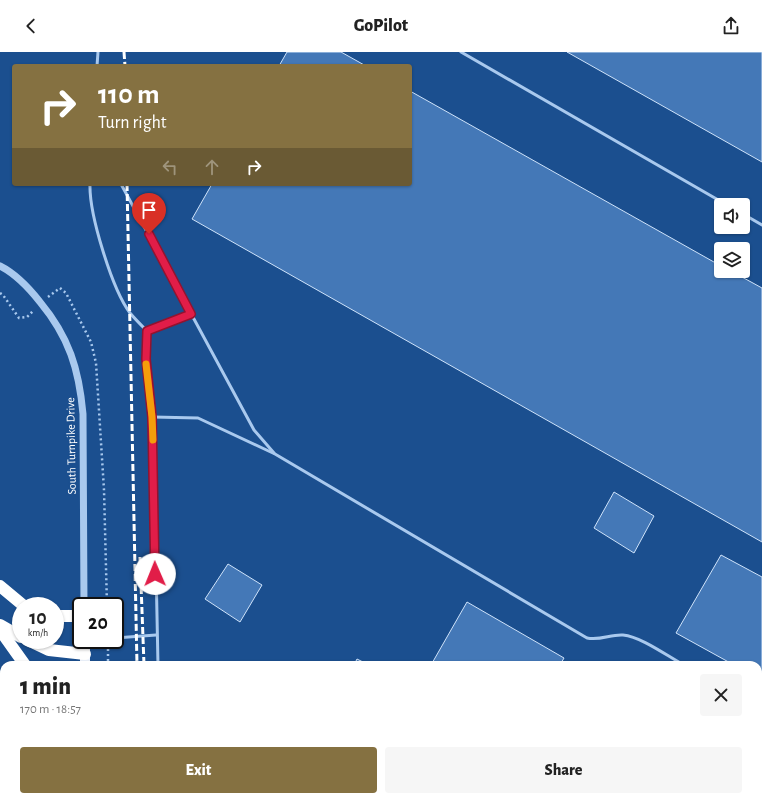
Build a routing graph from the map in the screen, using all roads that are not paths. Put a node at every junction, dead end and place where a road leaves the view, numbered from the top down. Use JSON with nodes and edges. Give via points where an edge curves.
{"nodes":[{"id":1,"x":98,"y":52,"type":"edge"},
{"id":2,"x":461,"y":52,"type":"edge"},
{"id":3,"x":97,"y":64,"type":"edge"},
{"id":4,"x":90,"y":186,"type":"edge"},
{"id":5,"x":122,"y":186,"type":"edge"},
{"id":6,"x":715,"y":198,"type":"edge"},
{"id":7,"x":750,"y":218,"type":"edge"},
{"id":8,"x":762,"y":225,"type":"edge"},
{"id":9,"x":0,"y":266,"type":"edge"},
{"id":10,"x":191,"y":314,"type":"junction"},
{"id":11,"x":147,"y":331,"type":"junction"},
{"id":12,"x":152,"y":417,"type":"junction"},
{"id":13,"x":275,"y":454,"type":"junction"},
{"id":14,"x":0,"y":586,"type":"edge"},
{"id":15,"x":13,"y":597,"type":"edge"},
{"id":16,"x":84,"y":597,"type":"edge"},
{"id":17,"x":0,"y":625,"type":"edge"},
{"id":18,"x":0,"y":630,"type":"edge"},
{"id":19,"x":12,"y":632,"type":"edge"},
{"id":20,"x":156,"y":636,"type":"junction"},
{"id":21,"x":124,"y":638,"type":"edge"},
{"id":22,"x":47,"y":649,"type":"edge"},
{"id":23,"x":85,"y":659,"type":"edge"},
{"id":24,"x":22,"y":661,"type":"edge"},
{"id":25,"x":158,"y":661,"type":"edge"},
{"id":26,"x":677,"y":661,"type":"edge"}],
"edges":[{"from":1,"to":3,"type":"lane"},
{"from":2,"to":6,"type":"lane"},
{"from":4,"to":11,"type":"lane","via":[[99,235],[112,277],[130,312]]},
{"from":5,"to":10,"type":"lane"},
{"from":7,"to":8,"type":"lane"},
{"from":9,"to":16,"type":"street","name":"South Turnpike Drive","via":[[29,288],[56,321],[76,366],[83,414]]},
{"from":10,"to":11,"type":"lane"},
{"from":10,"to":13,"type":"lane","via":[[254,430]]},
{"from":11,"to":12,"type":"lane","via":[[146,359]]},
{"from":12,"to":13,"type":"lane","via":[[198,418]]},
{"from":12,"to":20,"type":"lane"},
{"from":13,"to":26,"type":"lane","via":[[587,638],[595,640],[622,635],[632,637]]},
{"from":14,"to":15,"type":"highway"},
{"from":17,"to":19,"type":"highway"},
{"from":18,"to":24,"type":"highway"},
{"from":20,"to":21,"type":"lane"},
{"from":20,"to":25,"type":"lane"},
{"from":22,"to":23,"type":"highway"}]}
